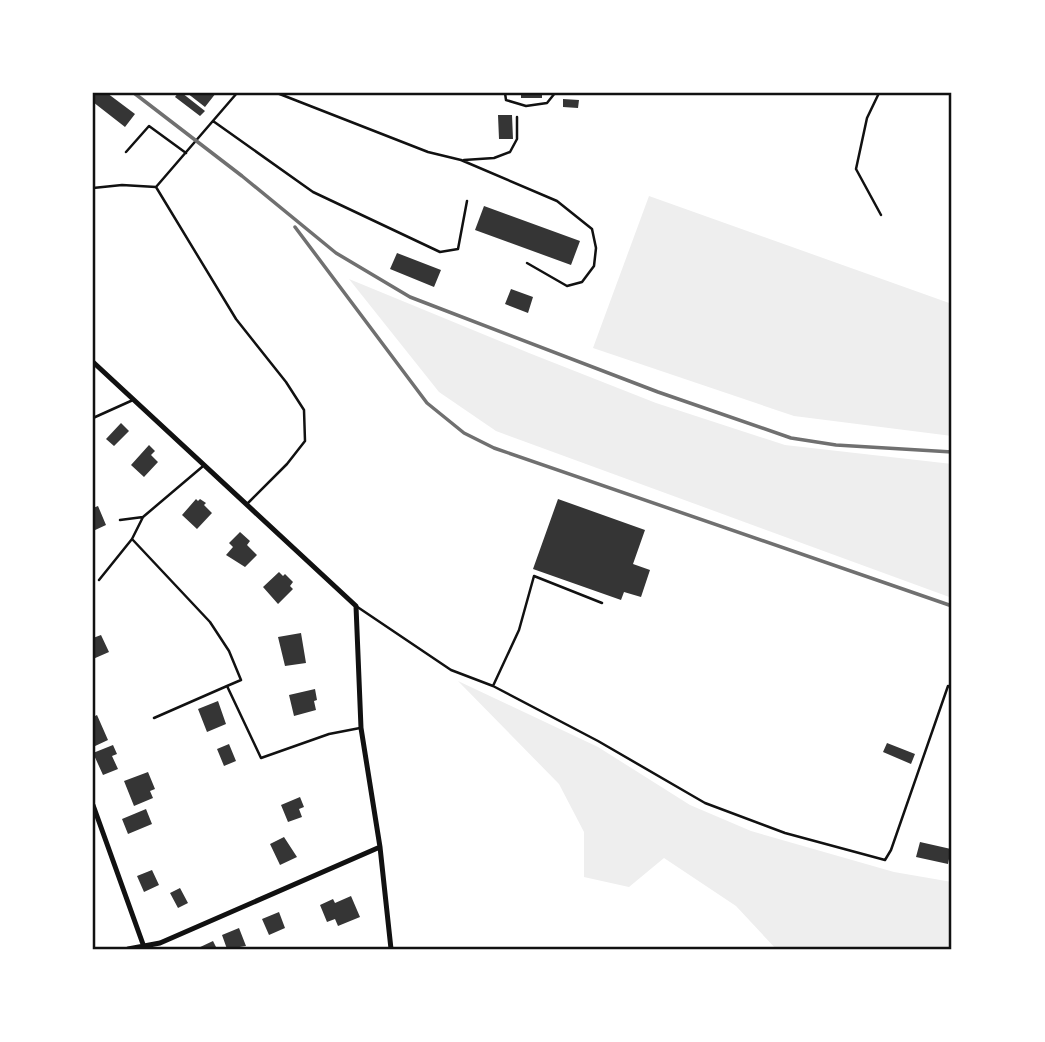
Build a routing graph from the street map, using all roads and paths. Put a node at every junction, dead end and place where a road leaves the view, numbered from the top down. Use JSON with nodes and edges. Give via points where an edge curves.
{"nodes":[{"id":1,"x":237,"y":93,"type":"edge"},
{"id":2,"x":276,"y":93,"type":"edge"},
{"id":3,"x":505,"y":93,"type":"edge"},
{"id":4,"x":555,"y":93,"type":"edge"},
{"id":5,"x":879,"y":93,"type":"edge"},
{"id":6,"x":517,"y":117,"type":"dead end"},
{"id":7,"x":213,"y":121,"type":"junction"},
{"id":8,"x":126,"y":152,"type":"dead end"},
{"id":9,"x":186,"y":153,"type":"junction"},
{"id":10,"x":461,"y":160,"type":"junction"},
{"id":11,"x":156,"y":187,"type":"junction"},
{"id":12,"x":93,"y":188,"type":"edge"},
{"id":13,"x":467,"y":201,"type":"dead end"},
{"id":14,"x":881,"y":215,"type":"dead end"},
{"id":15,"x":527,"y":264,"type":"dead end"},
{"id":16,"x":93,"y":362,"type":"edge"},
{"id":17,"x":133,"y":400,"type":"junction"},
{"id":18,"x":93,"y":418,"type":"edge"},
{"id":19,"x":205,"y":464,"type":"junction"},
{"id":20,"x":247,"y":504,"type":"junction"},
{"id":21,"x":143,"y":517,"type":"junction"},
{"id":22,"x":120,"y":520,"type":"dead end"},
{"id":23,"x":132,"y":538,"type":"junction"},
{"id":24,"x":99,"y":580,"type":"dead end"},
{"id":25,"x":602,"y":603,"type":"dead end"},
{"id":26,"x":356,"y":606,"type":"junction"},
{"id":27,"x":227,"y":686,"type":"junction"},
{"id":28,"x":493,"y":686,"type":"junction"},
{"id":29,"x":952,"y":687,"type":"edge"},
{"id":30,"x":155,"y":718,"type":"dead end"},
{"id":31,"x":361,"y":728,"type":"junction"},
{"id":32,"x":93,"y":805,"type":"edge"},
{"id":33,"x":380,"y":847,"type":"junction"},
{"id":34,"x":144,"y":948,"type":"edge"},
{"id":35,"x":128,"y":949,"type":"edge"},
{"id":36,"x":391,"y":949,"type":"edge"}],
"edges":[{"from":1,"to":7,"type":"lane"},
{"from":2,"to":10,"type":"lane","via":[[428,152]]},
{"from":3,"to":4,"type":"lane","via":[[506,100],[526,106],[547,103]]},
{"from":5,"to":14,"type":"lane","via":[[867,118],[856,169]]},
{"from":6,"to":10,"type":"lane","via":[[517,139],[510,152]]},
{"from":7,"to":9,"type":"lane"},
{"from":7,"to":13,"type":"lane","via":[[313,192],[440,252],[458,249]]},
{"from":8,"to":9,"type":"lane","via":[[149,126]]},
{"from":9,"to":11,"type":"lane"},
{"from":10,"to":15,"type":"lane","via":[[557,201],[592,229],[594,265],[582,282],[567,286]]},
{"from":11,"to":12,"type":"lane"},
{"from":11,"to":20,"type":"lane","via":[[236,319],[304,410],[306,441]]},
{"from":16,"to":17,"type":"street"},
{"from":17,"to":18,"type":"lane"},
{"from":17,"to":19,"type":"street"},
{"from":19,"to":20,"type":"street"},
{"from":19,"to":21,"type":"lane"},
{"from":20,"to":26,"type":"street"},
{"from":21,"to":22,"type":"lane"},
{"from":21,"to":23,"type":"lane"},
{"from":23,"to":24,"type":"lane"},
{"from":23,"to":27,"type":"lane","via":[[210,622],[229,651],[241,680]]},
{"from":25,"to":28,"type":"lane","via":[[534,576],[519,630]]},
{"from":26,"to":28,"type":"lane","via":[[451,670]]},
{"from":26,"to":31,"type":"street"},
{"from":27,"to":30,"type":"lane"},
{"from":27,"to":31,"type":"lane","via":[[261,758]]},
{"from":28,"to":29,"type":"lane","via":[[705,803],[785,833],[885,860],[948,686]]},
{"from":31,"to":33,"type":"street"},
{"from":32,"to":34,"type":"street"},
{"from":33,"to":34,"type":"street"},
{"from":33,"to":36,"type":"street"},
{"from":34,"to":35,"type":"street"}]}
